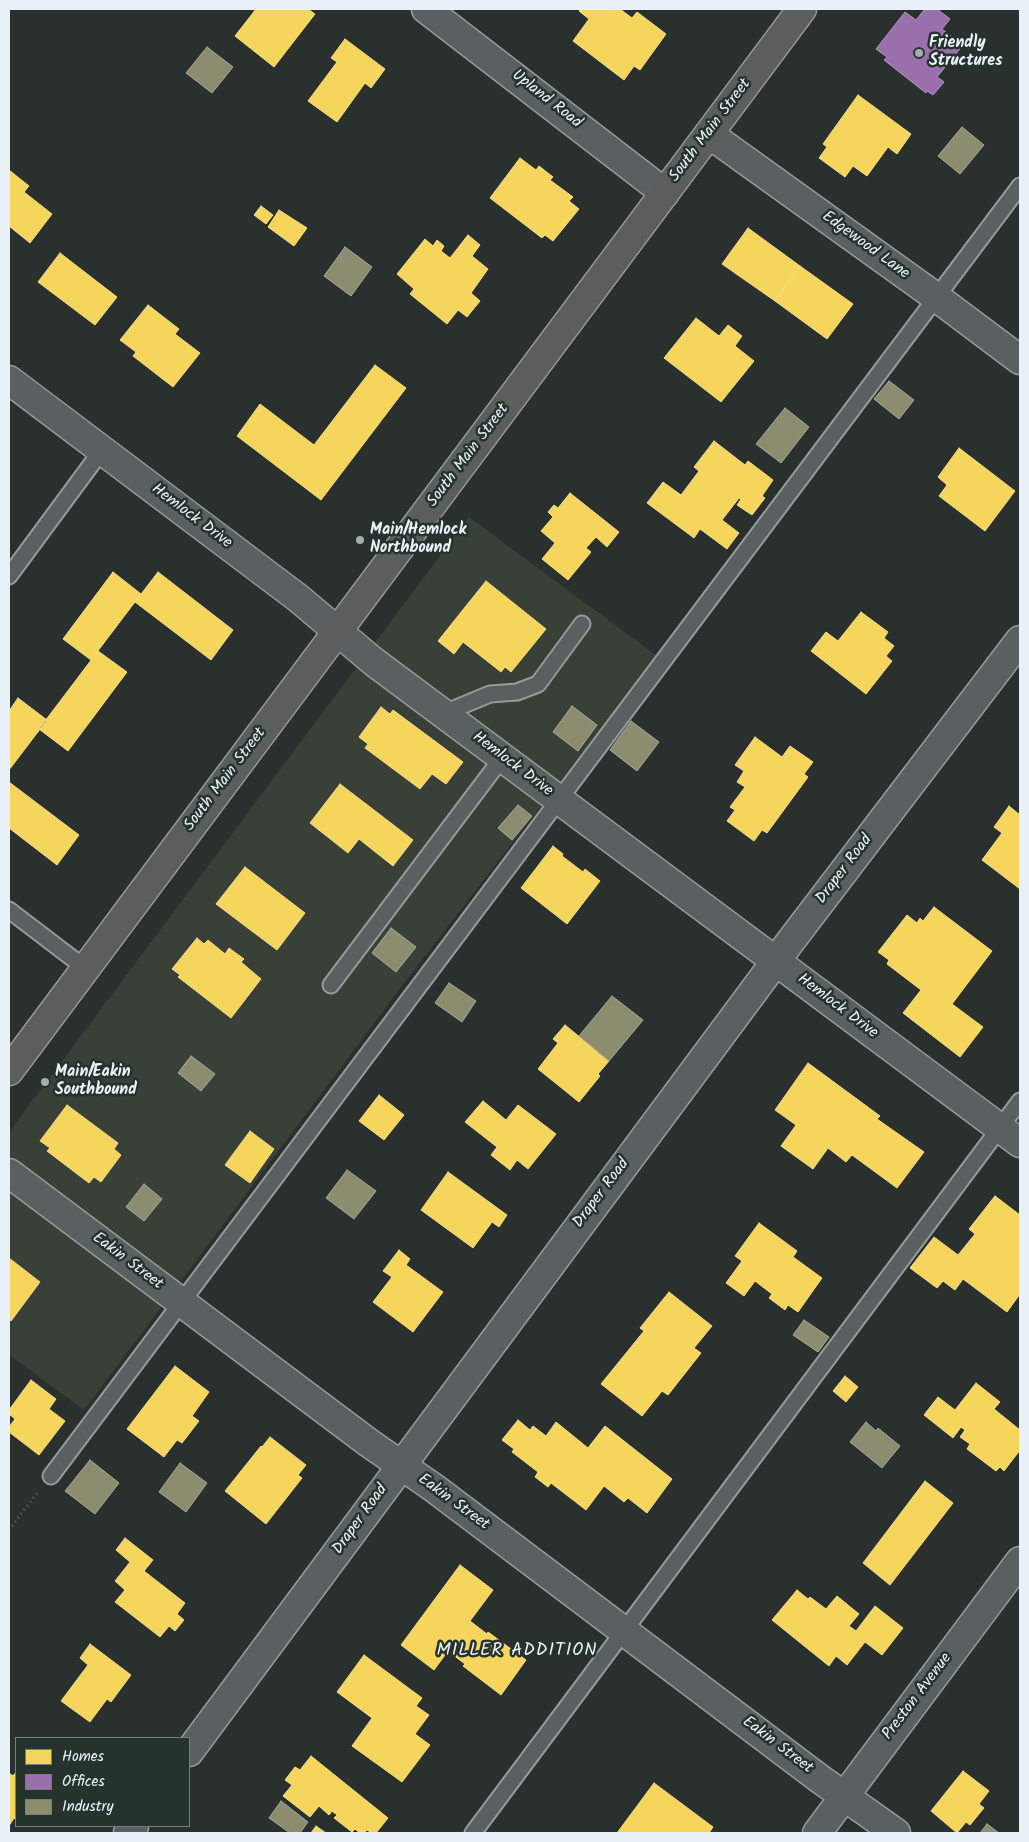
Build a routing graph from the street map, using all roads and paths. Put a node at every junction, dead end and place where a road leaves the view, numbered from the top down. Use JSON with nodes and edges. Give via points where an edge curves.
{"nodes":[{"id":1,"x":426,"y":9,"type":"edge"},
{"id":2,"x":802,"y":9,"type":"edge"},
{"id":3,"x":709,"y":134,"type":"junction"},
{"id":4,"x":1020,"y":186,"type":"edge"},
{"id":5,"x":665,"y":193,"type":"junction"},
{"id":6,"x":936,"y":297,"type":"junction"},
{"id":7,"x":1020,"y":360,"type":"edge"},
{"id":8,"x":9,"y":380,"type":"edge"},
{"id":9,"x":102,"y":450,"type":"junction"},
{"id":10,"x":9,"y":576,"type":"edge"},
{"id":11,"x":582,"y":624,"type":"dead end"},
{"id":12,"x":337,"y":631,"type":"junction"},
{"id":13,"x":1020,"y":640,"type":"edge"},
{"id":14,"x":442,"y":714,"type":"junction"},
{"id":15,"x":502,"y":758,"type":"junction"},
{"id":16,"x":559,"y":800,"type":"junction"},
{"id":17,"x":9,"y":910,"type":"edge"},
{"id":18,"x":776,"y":961,"type":"junction"},
{"id":19,"x":85,"y":968,"type":"junction"},
{"id":20,"x":331,"y":985,"type":"dead end"},
{"id":21,"x":9,"y":1071,"type":"edge"},
{"id":22,"x":1020,"y":1101,"type":"edge"},
{"id":23,"x":1010,"y":1135,"type":"edge"},
{"id":24,"x":9,"y":1173,"type":"edge"},
{"id":25,"x":182,"y":1303,"type":"junction"},
{"id":26,"x":402,"y":1465,"type":"junction"},
{"id":27,"x":51,"y":1476,"type":"joint"},
{"id":28,"x":9,"y":1530,"type":"edge"},
{"id":29,"x":1020,"y":1561,"type":"edge"},
{"id":30,"x":625,"y":1632,"type":"junction"},
{"id":31,"x":190,"y":1751,"type":"edge"},
{"id":32,"x":845,"y":1796,"type":"junction"},
{"id":33,"x":473,"y":1833,"type":"edge"},
{"id":34,"x":817,"y":1833,"type":"edge"},
{"id":35,"x":896,"y":1833,"type":"edge"}],
"edges":[{"from":1,"to":5,"type":"street","name":"Upland Road"},
{"from":2,"to":3,"type":"main road","name":"South Main Street"},
{"from":3,"to":5,"type":"main road","name":"South Main Street"},
{"from":3,"to":6,"type":"street","name":"Edgewood Lane"},
{"from":4,"to":6,"type":"lane"},
{"from":5,"to":12,"type":"main road","name":"South Main Street"},
{"from":6,"to":7,"type":"street","name":"Edgewood Lane"},
{"from":6,"to":16,"type":"lane"},
{"from":8,"to":9,"type":"street","name":"Hemlock Drive"},
{"from":9,"to":10,"type":"lane"},
{"from":9,"to":12,"type":"street","name":"Hemlock Drive"},
{"from":11,"to":14,"type":"lane","via":[[538,684],[517,692],[490,694]]},
{"from":12,"to":14,"type":"street","name":"Hemlock Drive"},
{"from":12,"to":19,"type":"main road","name":"South Main Street"},
{"from":13,"to":18,"type":"street","name":"Draper Road"},
{"from":14,"to":15,"type":"street","name":"Hemlock Drive"},
{"from":15,"to":16,"type":"street","name":"Hemlock Drive"},
{"from":15,"to":20,"type":"lane"},
{"from":16,"to":18,"type":"street","name":"Hemlock Drive"},
{"from":16,"to":25,"type":"lane"},
{"from":17,"to":19,"type":"lane"},
{"from":18,"to":23,"type":"street","name":"Hemlock Drive"},
{"from":18,"to":26,"type":"street","name":"Draper Road"},
{"from":19,"to":21,"type":"main road","name":"South Main Street"},
{"from":22,"to":23,"type":"lane"},
{"from":23,"to":30,"type":"lane"},
{"from":24,"to":25,"type":"street","name":"Eakin Street"},
{"from":25,"to":26,"type":"street","name":"Eakin Street"},
{"from":25,"to":27,"type":"lane"},
{"from":26,"to":30,"type":"street","name":"Eakin Street"},
{"from":26,"to":31,"type":"street","name":"Draper Road"},
{"from":27,"to":28,"type":"path"},
{"from":29,"to":32,"type":"street","name":"Preston Avenue"},
{"from":30,"to":32,"type":"street","name":"Eakin Street"},
{"from":30,"to":33,"type":"lane"},
{"from":32,"to":34,"type":"street","name":"Preston Avenue"},
{"from":32,"to":35,"type":"street","name":"Eakin Street"}]}
